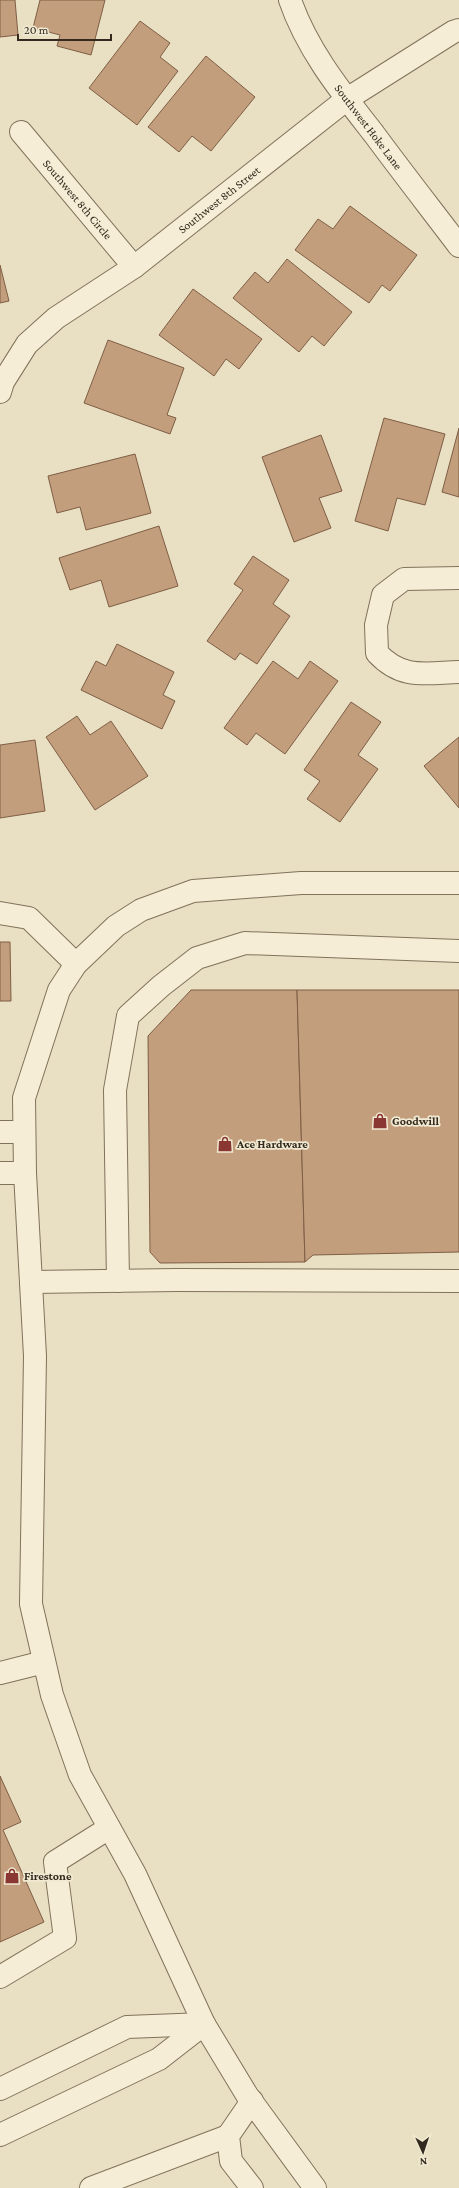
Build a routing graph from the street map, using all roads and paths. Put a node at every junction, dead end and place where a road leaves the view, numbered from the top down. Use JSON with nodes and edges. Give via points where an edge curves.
{"nodes":[{"id":1,"x":290,"y":0,"type":"edge"},
{"id":2,"x":459,"y":30,"type":"edge"},
{"id":3,"x":347,"y":99,"type":"junction"},
{"id":4,"x":21,"y":132,"type":"dead end"},
{"id":5,"x":459,"y":246,"type":"edge"},
{"id":6,"x":134,"y":267,"type":"junction"},
{"id":7,"x":0,"y":392,"type":"edge"},
{"id":8,"x":459,"y":578,"type":"edge"},
{"id":9,"x":459,"y":672,"type":"edge"},
{"id":10,"x":459,"y":883,"type":"edge"},
{"id":11,"x":0,"y":913,"type":"edge"},
{"id":12,"x":459,"y":951,"type":"edge"},
{"id":13,"x":76,"y":964,"type":"junction"},
{"id":14,"x":0,"y":1132,"type":"edge"},
{"id":15,"x":24,"y":1132,"type":"junction"},
{"id":16,"x":0,"y":1173,"type":"edge"},
{"id":17,"x":25,"y":1173,"type":"junction"},
{"id":18,"x":118,"y":1281,"type":"junction"},
{"id":19,"x":459,"y":1281,"type":"edge"},
{"id":20,"x":31,"y":1282,"type":"junction"},
{"id":21,"x":44,"y":1662,"type":"junction"},
{"id":22,"x":0,"y":1673,"type":"edge"},
{"id":23,"x":110,"y":1828,"type":"junction"},
{"id":24,"x":0,"y":1977,"type":"edge"},
{"id":25,"x":204,"y":2024,"type":"junction"},
{"id":26,"x":0,"y":2089,"type":"edge"},
{"id":27,"x":252,"y":2101,"type":"junction"},
{"id":28,"x":0,"y":2135,"type":"edge"},
{"id":29,"x":228,"y":2136,"type":"junction"},
{"id":30,"x":91,"y":2188,"type":"edge"},
{"id":31,"x":252,"y":2188,"type":"edge"},
{"id":32,"x":315,"y":2188,"type":"edge"}],
"edges":[{"from":1,"to":3,"type":"street","name":"Southwest Hoke Lane","via":[[315,52]]},
{"from":2,"to":3,"type":"street","name":"Southwest 8th Street"},
{"from":3,"to":5,"type":"street","name":"Southwest Hoke Lane"},
{"from":3,"to":6,"type":"street","name":"Southwest 8th Street"},
{"from":4,"to":6,"type":"street","name":"Southwest 8th Circle"},
{"from":6,"to":7,"type":"street","name":"Southwest 8th Street","via":[[56,318],[27,344],[3,382]]},
{"from":8,"to":9,"type":"street","via":[[404,579],[383,595],[376,625],[377,653],[388,664],[414,674]]},
{"from":10,"to":13,"type":"street","via":[[301,882],[193,891],[141,910],[116,926]]},
{"from":11,"to":13,"type":"street","via":[[29,918]]},
{"from":12,"to":18,"type":"street","via":[[245,943],[197,958],[128,1016],[115,1090]]},
{"from":13,"to":15,"type":"street","via":[[60,990],[24,1098]]},
{"from":14,"to":15,"type":"street"},
{"from":15,"to":17,"type":"street"},
{"from":16,"to":17,"type":"street"},
{"from":17,"to":20,"type":"street"},
{"from":18,"to":19,"type":"street"},
{"from":18,"to":20,"type":"street"},
{"from":20,"to":21,"type":"street","via":[[34,1370],[31,1604]]},
{"from":21,"to":22,"type":"street"},
{"from":21,"to":23,"type":"street","via":[[52,1695],[80,1775]]},
{"from":23,"to":24,"type":"street","via":[[55,1862],[65,1938]]},
{"from":23,"to":25,"type":"street"},
{"from":25,"to":26,"type":"street","via":[[127,2027]]},
{"from":25,"to":27,"type":"street"},
{"from":25,"to":28,"type":"street","via":[[159,2059]]},
{"from":27,"to":29,"type":"street"},
{"from":27,"to":32,"type":"street"},
{"from":29,"to":30,"type":"street"},
{"from":29,"to":31,"type":"street","via":[[231,2160]]}]}
